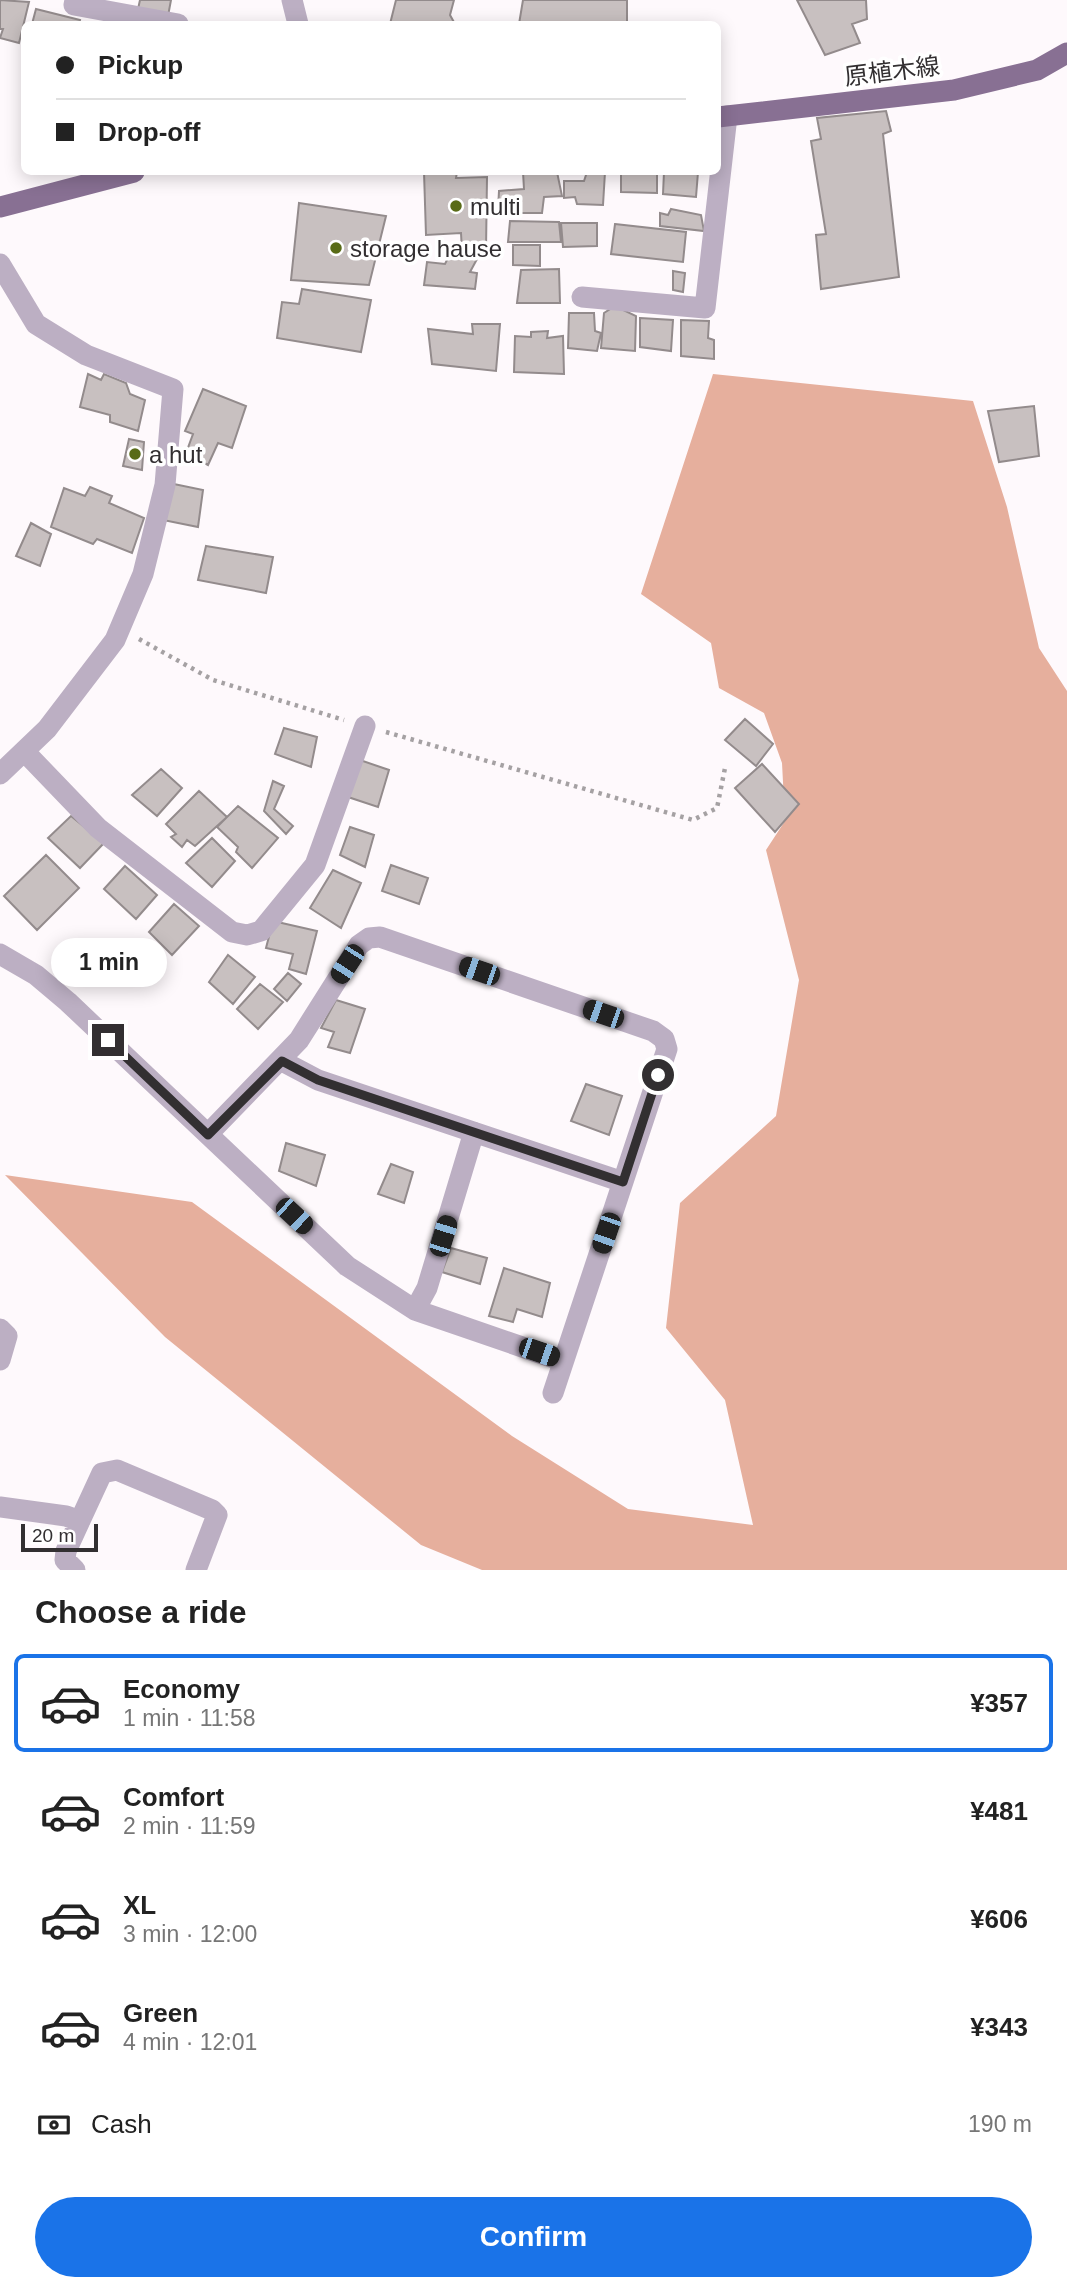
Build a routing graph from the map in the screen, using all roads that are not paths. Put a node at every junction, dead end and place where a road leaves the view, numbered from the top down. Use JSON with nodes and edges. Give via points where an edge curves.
{"nodes":[{"id":1,"x":75,"y":0,"type":"edge"},
{"id":2,"x":292,"y":0,"type":"edge"},
{"id":3,"x":162,"y":21,"type":"edge"},
{"id":4,"x":297,"y":21,"type":"edge"},
{"id":5,"x":1067,"y":53,"type":"edge"},
{"id":6,"x":722,"y":117,"type":"edge"},
{"id":7,"x":123,"y":175,"type":"edge"},
{"id":8,"x":717,"y":175,"type":"edge"},
{"id":9,"x":0,"y":207,"type":"edge"},
{"id":10,"x":0,"y":264,"type":"edge"},
{"id":11,"x":582,"y":297,"type":"dead end"},
{"id":12,"x":365,"y":726,"type":"road end"},
{"id":13,"x":24,"y":751,"type":"junction"},
{"id":14,"x":0,"y":774,"type":"edge"},
{"id":15,"x":0,"y":954,"type":"edge"},
{"id":16,"x":282,"y":1061,"type":"junction"},
{"id":17,"x":474,"y":1132,"type":"junction"},
{"id":18,"x":208,"y":1135,"type":"junction"},
{"id":19,"x":623,"y":1182,"type":"junction"},
{"id":20,"x":415,"y":1310,"type":"junction"},
{"id":21,"x":0,"y":1329,"type":"edge"},
{"id":22,"x":0,"y":1360,"type":"edge"},
{"id":23,"x":563,"y":1361,"type":"junction"},
{"id":24,"x":553,"y":1393,"type":"dead end"},
{"id":25,"x":0,"y":1507,"type":"edge"},
{"id":26,"x":80,"y":1521,"type":"junction"},
{"id":27,"x":75,"y":1570,"type":"edge"},
{"id":28,"x":196,"y":1570,"type":"edge"}],
"edges":[{"from":1,"to":3,"type":"street","via":[[74,5]]},
{"from":2,"to":4,"type":"street"},
{"from":5,"to":6,"type":"main road","name":"原植木線","via":[[1037,70],[954,90]]},
{"from":7,"to":9,"type":"main road"},
{"from":8,"to":11,"type":"street","via":[[705,308]]},
{"from":10,"to":13,"type":"street","via":[[36,324],[86,355],[173,389],[165,485],[143,574],[115,640],[47,729]]},
{"from":12,"to":13,"type":"street","via":[[315,865],[261,931],[247,935],[232,932],[99,828]]},
{"from":13,"to":14,"type":"street"},
{"from":15,"to":18,"type":"street","via":[[36,975],[68,1002]]},
{"from":16,"to":17,"type":"street","via":[[318,1080]]},
{"from":16,"to":18,"type":"street"},
{"from":16,"to":19,"type":"street","via":[[359,945],[380,937],[653,1031],[664,1039],[667,1049]]},
{"from":17,"to":19,"type":"street"},
{"from":17,"to":20,"type":"street","via":[[427,1289]]},
{"from":18,"to":20,"type":"street","via":[[347,1266]]},
{"from":19,"to":23,"type":"street"},
{"from":20,"to":23,"type":"street"},
{"from":21,"to":22,"type":"street","via":[[7,1336]]},
{"from":23,"to":24,"type":"street"},
{"from":25,"to":26,"type":"street"},
{"from":26,"to":27,"type":"street","via":[[65,1560]]},
{"from":26,"to":28,"type":"street","via":[[102,1473],[117,1470],[217,1515]]}]}
